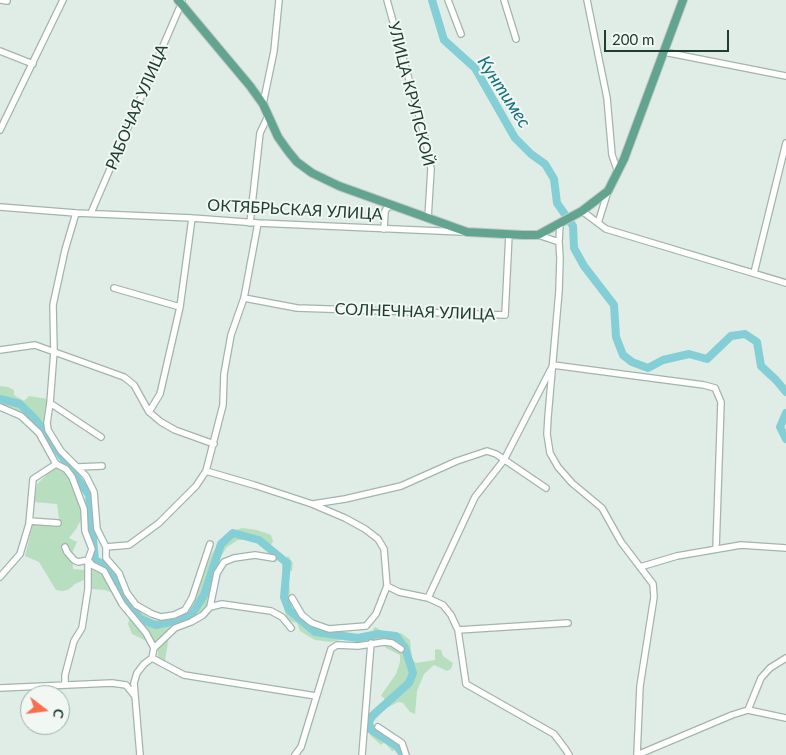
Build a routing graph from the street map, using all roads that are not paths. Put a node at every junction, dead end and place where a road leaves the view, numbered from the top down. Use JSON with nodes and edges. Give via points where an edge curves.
{"nodes":[{"id":1,"x":63,"y":0,"type":"edge"},
{"id":2,"x":279,"y":0,"type":"edge"},
{"id":3,"x":387,"y":0,"type":"edge"},
{"id":4,"x":448,"y":0,"type":"edge"},
{"id":5,"x":504,"y":0,"type":"edge"},
{"id":6,"x":587,"y":0,"type":"edge"},
{"id":7,"x":684,"y":0,"type":"edge"},
{"id":8,"x":181,"y":1,"type":"edge"},
{"id":9,"x":461,"y":34,"type":"dead end"},
{"id":10,"x":516,"y":39,"type":"dead end"},
{"id":11,"x":0,"y":51,"type":"edge"},
{"id":12,"x":664,"y":52,"type":"junction"},
{"id":13,"x":33,"y":64,"type":"junction"},
{"id":14,"x":786,"y":76,"type":"edge"},
{"id":15,"x":263,"y":104,"type":"junction"},
{"id":16,"x":268,"y":116,"type":"junction"},
{"id":17,"x":0,"y":130,"type":"edge"},
{"id":18,"x":786,"y":144,"type":"edge"},
{"id":19,"x":785,"y":158,"type":"edge"},
{"id":20,"x":618,"y":172,"type":"junction"},
{"id":21,"x":608,"y":191,"type":"junction"},
{"id":22,"x":372,"y":198,"type":"junction"},
{"id":23,"x":0,"y":207,"type":"edge"},
{"id":24,"x":399,"y":207,"type":"junction"},
{"id":25,"x":385,"y":211,"type":"junction"},
{"id":26,"x":582,"y":211,"type":"junction"},
{"id":27,"x":76,"y":213,"type":"junction"},
{"id":28,"x":92,"y":214,"type":"junction"},
{"id":29,"x":192,"y":218,"type":"junction"},
{"id":30,"x":430,"y":218,"type":"junction"},
{"id":31,"x":250,"y":222,"type":"junction"},
{"id":32,"x":258,"y":223,"type":"junction"},
{"id":33,"x":560,"y":223,"type":"junction"},
{"id":34,"x":598,"y":223,"type":"junction"},
{"id":35,"x":384,"y":229,"type":"junction"},
{"id":36,"x":429,"y":231,"type":"junction"},
{"id":37,"x":467,"y":232,"type":"junction"},
{"id":38,"x":509,"y":234,"type":"junction"},
{"id":39,"x":538,"y":235,"type":"junction"},
{"id":40,"x":559,"y":242,"type":"junction"},
{"id":41,"x":754,"y":273,"type":"junction"},
{"id":42,"x":786,"y":283,"type":"edge"},
{"id":43,"x":114,"y":288,"type":"dead end"},
{"id":44,"x":244,"y":298,"type":"junction"},
{"id":45,"x":180,"y":307,"type":"junction"},
{"id":46,"x":0,"y":350,"type":"edge"},
{"id":47,"x":54,"y":351,"type":"junction"},
{"id":48,"x":553,"y":365,"type":"junction"},
{"id":49,"x":50,"y":403,"type":"junction"},
{"id":50,"x":0,"y":407,"type":"edge"},
{"id":51,"x":149,"y":412,"type":"junction"},
{"id":52,"x":102,"y":437,"type":"dead end"},
{"id":53,"x":214,"y":444,"type":"junction"},
{"id":54,"x":504,"y":460,"type":"junction"},
{"id":55,"x":56,"y":464,"type":"junction"},
{"id":56,"x":102,"y":466,"type":"dead end"},
{"id":57,"x":78,"y":467,"type":"junction"},
{"id":58,"x":206,"y":471,"type":"junction"},
{"id":59,"x":546,"y":488,"type":"dead end"},
{"id":60,"x":312,"y":504,"type":"junction"},
{"id":61,"x":29,"y":521,"type":"junction"},
{"id":62,"x":58,"y":524,"type":"dead end"},
{"id":63,"x":210,"y":544,"type":"dead end"},
{"id":64,"x":65,"y":547,"type":"dead end"},
{"id":65,"x":106,"y":547,"type":"junction"},
{"id":66,"x":786,"y":548,"type":"edge"},
{"id":67,"x":716,"y":549,"type":"junction"},
{"id":68,"x":273,"y":558,"type":"dead end"},
{"id":69,"x":89,"y":564,"type":"junction"},
{"id":70,"x":640,"y":567,"type":"junction"},
{"id":71,"x":0,"y":577,"type":"edge"},
{"id":72,"x":387,"y":586,"type":"junction"},
{"id":73,"x":292,"y":598,"type":"dead end"},
{"id":74,"x":428,"y":598,"type":"junction"},
{"id":75,"x":210,"y":607,"type":"junction"},
{"id":76,"x":568,"y":623,"type":"dead end"},
{"id":77,"x":291,"y":628,"type":"dead end"},
{"id":78,"x":458,"y":630,"type":"junction"},
{"id":79,"x":371,"y":643,"type":"junction"},
{"id":80,"x":154,"y":648,"type":"junction"},
{"id":81,"x":401,"y":649,"type":"dead end"},
{"id":82,"x":152,"y":658,"type":"junction"},
{"id":83,"x":786,"y":658,"type":"edge"},
{"id":84,"x":65,"y":684,"type":"junction"},
{"id":85,"x":0,"y":688,"type":"edge"},
{"id":86,"x":134,"y":695,"type":"junction"},
{"id":87,"x":316,"y":696,"type":"junction"},
{"id":88,"x":748,"y":710,"type":"junction"},
{"id":89,"x":786,"y":718,"type":"edge"},
{"id":90,"x":378,"y":727,"type":"dead end"},
{"id":91,"x":140,"y":755,"type":"edge"},
{"id":92,"x":295,"y":755,"type":"edge"},
{"id":93,"x":362,"y":755,"type":"edge"},
{"id":94,"x":406,"y":755,"type":"edge"},
{"id":95,"x":568,"y":755,"type":"edge"},
{"id":96,"x":637,"y":755,"type":"edge"}],
"edges":[{"from":1,"to":13,"type":"street"},
{"from":2,"to":15,"type":"street","via":[[274,51]]},
{"from":3,"to":30,"type":"street","name":"УЛИЦА КРУПСКОЙ","via":[[426,141],[431,169]]},
{"from":4,"to":9,"type":"street"},
{"from":5,"to":10,"type":"street"},
{"from":6,"to":20,"type":"street","via":[[607,98],[612,155]]},
{"from":7,"to":12,"type":"main road"},
{"from":8,"to":15,"type":"main road"},
{"from":8,"to":28,"type":"street","name":"РАБОЧАЯ УЛИЦА"},
{"from":11,"to":13,"type":"street"},
{"from":12,"to":14,"type":"street"},
{"from":12,"to":20,"type":"main road"},
{"from":13,"to":17,"type":"street"},
{"from":15,"to":16,"type":"main road"},
{"from":16,"to":22,"type":"main road","via":[[297,162],[326,180]]},
{"from":16,"to":31,"type":"street","via":[[260,133]]},
{"from":18,"to":19,"type":"street"},
{"from":19,"to":41,"type":"street"},
{"from":20,"to":21,"type":"main road"},
{"from":21,"to":26,"type":"main road"},
{"from":21,"to":34,"type":"street"},
{"from":22,"to":24,"type":"main road"},
{"from":22,"to":25,"type":"street"},
{"from":23,"to":27,"type":"street","name":"ОКТЯБРЬСКАЯ УЛИЦА"},
{"from":24,"to":25,"type":"street","via":[[388,207]]},
{"from":24,"to":30,"type":"main road"},
{"from":25,"to":35,"type":"street"},
{"from":26,"to":33,"type":"main road"},
{"from":26,"to":34,"type":"street"},
{"from":27,"to":28,"type":"street","name":"ОКТЯБРЬСКАЯ УЛИЦА"},
{"from":27,"to":47,"type":"street","via":[[53,306]]},
{"from":28,"to":29,"type":"street","name":"ОКТЯБРЬСКАЯ УЛИЦА"},
{"from":29,"to":31,"type":"street","name":"ОКТЯБРЬСКАЯ УЛИЦА"},
{"from":29,"to":45,"type":"street"},
{"from":30,"to":36,"type":"street","name":"УЛИЦА КРУПСКОЙ","via":[[434,226]]},
{"from":30,"to":37,"type":"main road"},
{"from":31,"to":32,"type":"street","name":"ОКТЯБРЬСКАЯ УЛИЦА"},
{"from":32,"to":35,"type":"street","name":"ОКТЯБРЬСКАЯ УЛИЦА"},
{"from":32,"to":44,"type":"street"},
{"from":33,"to":39,"type":"main road"},
{"from":33,"to":40,"type":"street"},
{"from":34,"to":41,"type":"street","via":[[606,229]]},
{"from":35,"to":36,"type":"street","name":"ОКТЯБРЬСКАЯ УЛИЦА"},
{"from":36,"to":37,"type":"street","name":"ОКТЯБРЬСКАЯ УЛИЦА"},
{"from":37,"to":38,"type":"main road","name":"ОКТЯБРЬСКАЯ УЛИЦА"},
{"from":38,"to":39,"type":"main road","name":"ОКТЯБРЬСКАЯ УЛИЦА"},
{"from":38,"to":44,"type":"street","name":"СОЛНЕЧНАЯ УЛИЦА","via":[[505,315],[297,308]]},
{"from":39,"to":40,"type":"street"},
{"from":40,"to":48,"type":"street"},
{"from":41,"to":42,"type":"street"},
{"from":43,"to":45,"type":"street"},
{"from":44,"to":53,"type":"street","via":[[231,335],[224,374],[224,405]]},
{"from":45,"to":51,"type":"street","via":[[160,394]]},
{"from":46,"to":47,"type":"street","via":[[35,345]]},
{"from":47,"to":49,"type":"street"},
{"from":47,"to":51,"type":"street","via":[[124,377],[134,385]]},
{"from":48,"to":54,"type":"street"},
{"from":48,"to":67,"type":"street","via":[[715,388],[721,402]]},
{"from":48,"to":70,"type":"street","via":[[547,434],[550,453],[572,483],[602,508]]},
{"from":49,"to":52,"type":"street"},
{"from":49,"to":57,"type":"street","via":[[48,430],[61,451]]},
{"from":50,"to":55,"type":"street","via":[[21,416],[39,433]]},
{"from":51,"to":53,"type":"street","via":[[175,430]]},
{"from":53,"to":58,"type":"street"},
{"from":54,"to":59,"type":"street"},
{"from":54,"to":60,"type":"street","via":[[487,451],[401,486]]},
{"from":54,"to":74,"type":"street","via":[[475,497]]},
{"from":55,"to":61,"type":"street","via":[[33,479]]},
{"from":55,"to":69,"type":"street","via":[[72,477],[83,504],[92,549]]},
{"from":56,"to":57,"type":"street"},
{"from":57,"to":65,"type":"street","via":[[94,492],[97,530]]},
{"from":58,"to":60,"type":"street"},
{"from":58,"to":65,"type":"street","via":[[196,486],[159,523],[129,545]]},
{"from":60,"to":72,"type":"street","via":[[366,529],[378,539],[384,549]]},
{"from":61,"to":62,"type":"street"},
{"from":61,"to":71,"type":"street","via":[[20,554]]},
{"from":63,"to":65,"type":"street","via":[[185,610],[161,617],[136,605],[106,558]]},
{"from":64,"to":69,"type":"street","via":[[74,560]]},
{"from":66,"to":67,"type":"street","via":[[741,544]]},
{"from":67,"to":70,"type":"street"},
{"from":68,"to":75,"type":"street","via":[[255,555],[224,562],[217,573]]},
{"from":69,"to":80,"type":"street","via":[[104,572],[122,604]]},
{"from":69,"to":84,"type":"street","via":[[82,628],[74,641]]},
{"from":70,"to":96,"type":"street","via":[[653,584],[654,597],[640,686]]},
{"from":72,"to":73,"type":"street","via":[[376,614],[366,626],[330,629],[312,623],[302,615]]},
{"from":72,"to":74,"type":"street"},
{"from":74,"to":78,"type":"street","via":[[451,615]]},
{"from":75,"to":77,"type":"street","via":[[222,604],[270,611],[282,617]]},
{"from":75,"to":80,"type":"street","via":[[203,616],[175,628]]},
{"from":76,"to":78,"type":"street"},
{"from":78,"to":95,"type":"street","via":[[466,684],[554,734]]},
{"from":79,"to":81,"type":"street","via":[[392,643]]},
{"from":79,"to":87,"type":"street","via":[[337,645],[331,649]]},
{"from":79,"to":93,"type":"street"},
{"from":80,"to":82,"type":"street"},
{"from":82,"to":86,"type":"street","via":[[137,673]]},
{"from":82,"to":87,"type":"street","via":[[184,675]]},
{"from":83,"to":88,"type":"street","via":[[761,678]]},
{"from":84,"to":85,"type":"street"},
{"from":84,"to":86,"type":"street","via":[[126,685]]},
{"from":86,"to":91,"type":"street"},
{"from":87,"to":92,"type":"street","via":[[301,747]]},
{"from":88,"to":89,"type":"street"},
{"from":88,"to":96,"type":"street"},
{"from":90,"to":94,"type":"street","via":[[402,743]]}]}
